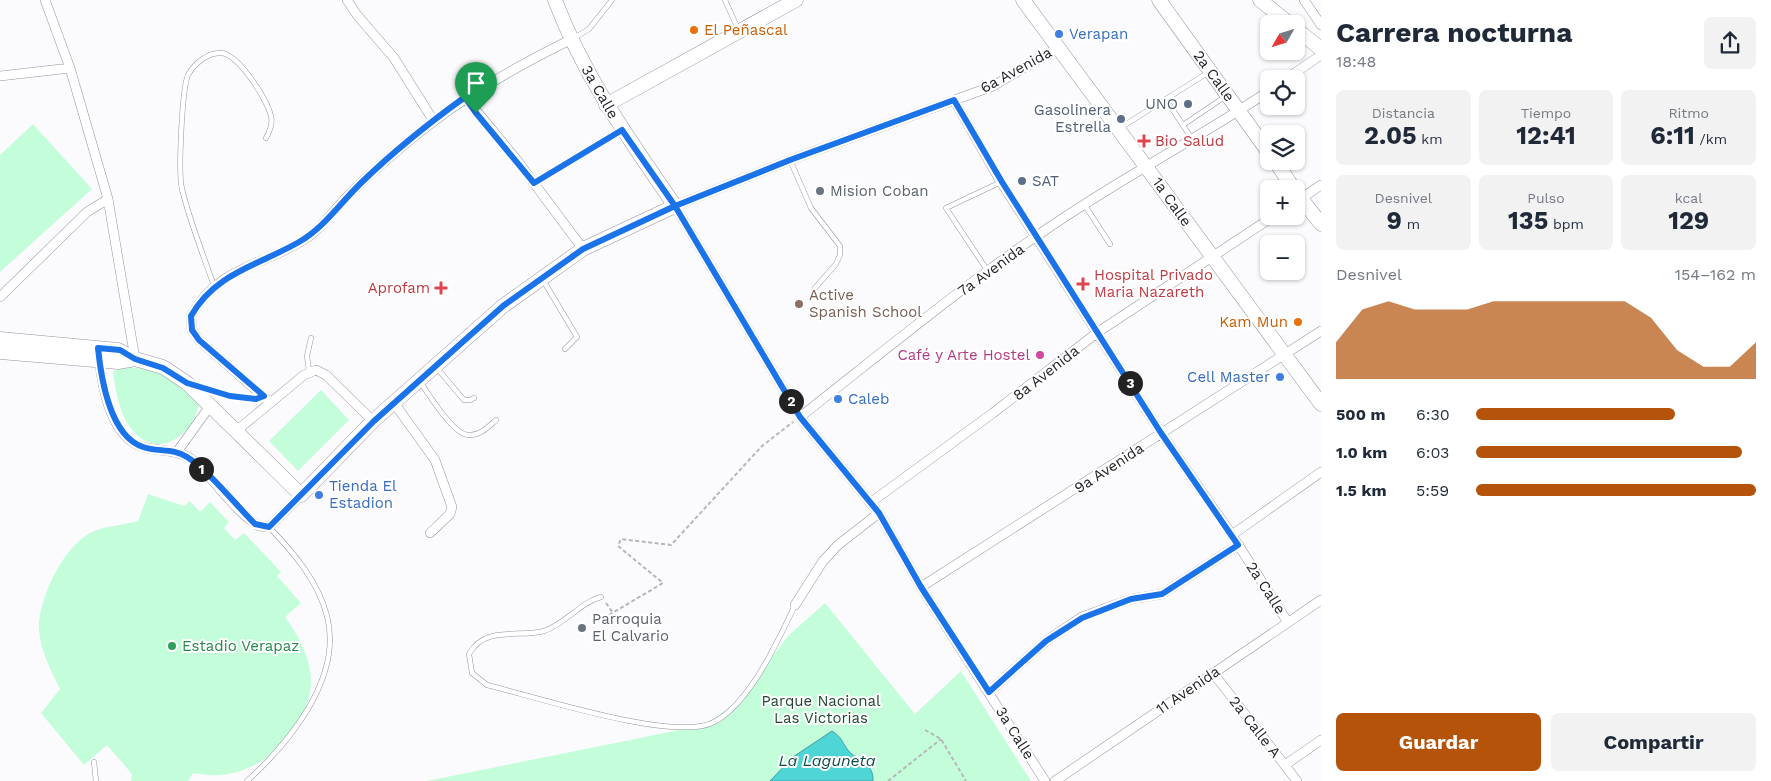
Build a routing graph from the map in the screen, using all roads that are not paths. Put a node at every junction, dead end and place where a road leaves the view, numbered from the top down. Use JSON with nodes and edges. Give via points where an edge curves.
{"nodes":[{"id":1,"x":45,"y":0,"type":"edge"},
{"id":2,"x":347,"y":0,"type":"edge"},
{"id":3,"x":555,"y":0,"type":"edge"},
{"id":4,"x":612,"y":0,"type":"edge"},
{"id":5,"x":725,"y":0,"type":"edge"},
{"id":6,"x":796,"y":0,"type":"edge"},
{"id":7,"x":1024,"y":0,"type":"edge"},
{"id":8,"x":1159,"y":0,"type":"edge"},
{"id":9,"x":1260,"y":0,"type":"edge"},
{"id":10,"x":1304,"y":0,"type":"edge"},
{"id":11,"x":1279,"y":15,"type":"edge"},
{"id":12,"x":1321,"y":25,"type":"edge"},
{"id":13,"x":739,"y":31,"type":"junction"},
{"id":14,"x":1305,"y":36,"type":"edge"},
{"id":15,"x":570,"y":40,"type":"junction"},
{"id":16,"x":1059,"y":47,"type":"junction"},
{"id":17,"x":1321,"y":49,"type":"edge"},
{"id":18,"x":1321,"y":55,"type":"edge"},
{"id":19,"x":70,"y":68,"type":"junction"},
{"id":20,"x":1299,"y":70,"type":"edge"},
{"id":21,"x":1211,"y":71,"type":"junction"},
{"id":22,"x":0,"y":76,"type":"edge"},
{"id":23,"x":1228,"y":95,"type":"junction"},
{"id":24,"x":465,"y":97,"type":"junction"},
{"id":25,"x":1260,"y":97,"type":"edge"},
{"id":26,"x":954,"y":100,"type":"junction"},
{"id":27,"x":1167,"y":101,"type":"junction"},
{"id":28,"x":606,"y":105,"type":"junction"},
{"id":29,"x":1239,"y":111,"type":"junction"},
{"id":30,"x":433,"y":120,"type":"junction"},
{"id":31,"x":1183,"y":125,"type":"junction"},
{"id":32,"x":1119,"y":129,"type":"junction"},
{"id":33,"x":622,"y":130,"type":"junction"},
{"id":34,"x":266,"y":138,"type":"dead end"},
{"id":35,"x":1192,"y":139,"type":"junction"},
{"id":36,"x":1260,"y":140,"type":"edge"},
{"id":37,"x":790,"y":160,"type":"junction"},
{"id":38,"x":1147,"y":167,"type":"junction"},
{"id":39,"x":1002,"y":182,"type":"junction"},
{"id":40,"x":534,"y":183,"type":"junction"},
{"id":41,"x":1321,"y":185,"type":"edge"},
{"id":42,"x":1305,"y":192,"type":"edge"},
{"id":43,"x":108,"y":199,"type":"junction"},
{"id":44,"x":1084,"y":204,"type":"junction"},
{"id":45,"x":1305,"y":205,"type":"edge"},
{"id":46,"x":675,"y":206,"type":"junction"},
{"id":47,"x":1321,"y":224,"type":"edge"},
{"id":48,"x":1260,"y":225,"type":"edge"},
{"id":49,"x":1036,"y":237,"type":"junction"},
{"id":50,"x":1110,"y":244,"type":"dead end"},
{"id":51,"x":583,"y":249,"type":"junction"},
{"id":52,"x":1211,"y":258,"type":"junction"},
{"id":53,"x":987,"y":270,"type":"junction"},
{"id":54,"x":541,"y":277,"type":"junction"},
{"id":55,"x":214,"y":286,"type":"junction"},
{"id":56,"x":815,"y":288,"type":"dead end"},
{"id":57,"x":0,"y":297,"type":"edge"},
{"id":58,"x":1098,"y":332,"type":"junction"},
{"id":59,"x":1321,"y":332,"type":"edge"},
{"id":60,"x":311,"y":338,"type":"dead end"},
{"id":61,"x":0,"y":339,"type":"edge"},
{"id":62,"x":565,"y":349,"type":"dead end"},
{"id":63,"x":0,"y":352,"type":"edge"},
{"id":64,"x":99,"y":354,"type":"junction"},
{"id":65,"x":1285,"y":355,"type":"junction"},
{"id":66,"x":135,"y":359,"type":"junction"},
{"id":67,"x":435,"y":366,"type":"junction"},
{"id":68,"x":309,"y":371,"type":"junction"},
{"id":69,"x":419,"y":380,"type":"junction"},
{"id":70,"x":474,"y":398,"type":"dead end"},
{"id":71,"x":267,"y":399,"type":"junction"},
{"id":72,"x":394,"y":403,"type":"junction"},
{"id":73,"x":1321,"y":404,"type":"edge"},
{"id":74,"x":210,"y":406,"type":"junction"},
{"id":75,"x":798,"y":419,"type":"junction"},
{"id":76,"x":496,"y":420,"type":"dead end"},
{"id":77,"x":374,"y":421,"type":"junction"},
{"id":78,"x":236,"y":432,"type":"junction"},
{"id":79,"x":1161,"y":433,"type":"junction"},
{"id":80,"x":177,"y":452,"type":"junction"},
{"id":81,"x":1321,"y":472,"type":"edge"},
{"id":82,"x":301,"y":495,"type":"junction"},
{"id":83,"x":870,"y":503,"type":"junction"},
{"id":84,"x":879,"y":513,"type":"junction"},
{"id":85,"x":269,"y":527,"type":"junction"},
{"id":86,"x":430,"y":533,"type":"dead end"},
{"id":87,"x":1232,"y":535,"type":"junction"},
{"id":88,"x":1238,"y":545,"type":"junction"},
{"id":89,"x":921,"y":587,"type":"junction"},
{"id":90,"x":602,"y":597,"type":"road end"},
{"id":91,"x":795,"y":604,"type":"joint"},
{"id":92,"x":1320,"y":604,"type":"edge"},
{"id":93,"x":1287,"y":621,"type":"junction"},
{"id":94,"x":1213,"y":673,"type":"junction"},
{"id":95,"x":989,"y":692,"type":"junction"},
{"id":96,"x":1321,"y":740,"type":"edge"},
{"id":97,"x":94,"y":762,"type":"dead end"},
{"id":98,"x":1285,"y":765,"type":"junction"},
{"id":99,"x":96,"y":781,"type":"edge"},
{"id":100,"x":247,"y":781,"type":"edge"},
{"id":101,"x":1045,"y":781,"type":"edge"},
{"id":102,"x":1055,"y":781,"type":"edge"},
{"id":103,"x":1297,"y":781,"type":"edge"}],
"edges":[{"from":1,"to":19,"type":"street"},
{"from":2,"to":30,"type":"street","via":[[394,58]]},
{"from":3,"to":15,"type":"street","name":"3a Calle"},
{"from":4,"to":15,"type":"lane","via":[[589,29]]},
{"from":5,"to":13,"type":"lane"},
{"from":6,"to":13,"type":"street"},
{"from":7,"to":16,"type":"street","name":"1a Calle"},
{"from":8,"to":21,"type":"street","name":"2a Calle"},
{"from":9,"to":11,"type":"street"},
{"from":10,"to":12,"type":"street"},
{"from":13,"to":28,"type":"street"},
{"from":14,"to":17,"type":"street"},
{"from":15,"to":24,"type":"street"},
{"from":15,"to":28,"type":"street","name":"3a Calle"},
{"from":16,"to":26,"type":"street","name":"6a Avenida","via":[[1010,77]]},
{"from":16,"to":32,"type":"street","name":"1a Calle"},
{"from":18,"to":20,"type":"street"},
{"from":19,"to":22,"type":"street"},
{"from":19,"to":43,"type":"street"},
{"from":21,"to":23,"type":"street","name":"2a Calle"},
{"from":21,"to":27,"type":"lane"},
{"from":23,"to":29,"type":"street","name":"2a Calle"},
{"from":23,"to":31,"type":"lane"},
{"from":24,"to":30,"type":"street"},
{"from":24,"to":40,"type":"street"},
{"from":25,"to":29,"type":"street","name":"7a Avenida"},
{"from":26,"to":37,"type":"street","name":"6a Avenida"},
{"from":26,"to":39,"type":"street","name":"2a Calle"},
{"from":27,"to":31,"type":"lane"},
{"from":27,"to":32,"type":"lane"},
{"from":28,"to":33,"type":"street","name":"3a Calle"},
{"from":29,"to":35,"type":"street","name":"7a Avenida"},
{"from":29,"to":36,"type":"street","name":"2a Calle"},
{"from":30,"to":55,"type":"street","via":[[363,181],[308,237],[241,269]]},
{"from":31,"to":35,"type":"lane"},
{"from":32,"to":38,"type":"street","name":"1a Calle"},
{"from":33,"to":40,"type":"lane"},
{"from":33,"to":46,"type":"street","name":"3a Calle"},
{"from":34,"to":55,"type":"lane","via":[[271,128],[271,117],[244,68],[222,52],[202,60],[187,78],[180,148],[181,187]]},
{"from":35,"to":38,"type":"street","name":"7a Avenida"},
{"from":37,"to":46,"type":"street","name":"6a Avenida"},
{"from":37,"to":56,"type":"lane","via":[[811,208],[840,246],[836,264]]},
{"from":38,"to":44,"type":"street","name":"7a Avenida"},
{"from":38,"to":52,"type":"street","name":"1a Calle"},
{"from":39,"to":49,"type":"street","name":"2a Calle"},
{"from":39,"to":53,"type":"lane","via":[[946,208]]},
{"from":40,"to":51,"type":"street"},
{"from":41,"to":42,"type":"street"},
{"from":43,"to":57,"type":"street","via":[[87,212]]},
{"from":43,"to":66,"type":"street"},
{"from":44,"to":49,"type":"street","name":"7a Avenida"},
{"from":44,"to":50,"type":"lane"},
{"from":45,"to":47,"type":"street"},
{"from":46,"to":51,"type":"street","name":"6a Avenida"},
{"from":46,"to":75,"type":"street","name":"3a Calle"},
{"from":48,"to":52,"type":"street","name":"8a Avenida"},
{"from":49,"to":53,"type":"street","name":"7a Avenida"},
{"from":49,"to":58,"type":"street","name":"2a Calle"},
{"from":51,"to":54,"type":"street","name":"6a Avenida"},
{"from":52,"to":58,"type":"street","name":"8a Avenida"},
{"from":52,"to":65,"type":"street","name":"1a Calle"},
{"from":53,"to":75,"type":"street","name":"7a Avenida"},
{"from":54,"to":62,"type":"lane","via":[[577,337]]},
{"from":54,"to":67,"type":"street","name":"6a Avenida"},
{"from":55,"to":71,"type":"street","via":[[191,316],[192,330],[199,340]]},
{"from":58,"to":79,"type":"street","name":"2a Calle"},
{"from":58,"to":83,"type":"street","name":"8a Avenida"},
{"from":59,"to":65,"type":"street","name":"9a Avenida"},
{"from":60,"to":68,"type":"lane","via":[[307,356]]},
{"from":61,"to":64,"type":"street"},
{"from":63,"to":64,"type":"street"},
{"from":64,"to":66,"type":"street","via":[[120,350]]},
{"from":64,"to":80,"type":"street","via":[[105,390],[124,435],[145,448]]},
{"from":65,"to":73,"type":"street","name":"1a Calle"},
{"from":65,"to":79,"type":"street","name":"9a Avenida"},
{"from":66,"to":74,"type":"street","via":[[174,373]]},
{"from":67,"to":69,"type":"street","name":"6a Avenida"},
{"from":67,"to":70,"type":"lane","via":[[464,400]]},
{"from":68,"to":71,"type":"street"},
{"from":68,"to":77,"type":"street","via":[[321,371]]},
{"from":69,"to":72,"type":"street","name":"6a Avenida"},
{"from":69,"to":76,"type":"lane","via":[[447,419],[462,433],[473,435]]},
{"from":71,"to":78,"type":"street"},
{"from":72,"to":77,"type":"street","name":"6a Avenida"},
{"from":72,"to":86,"type":"street","via":[[435,460],[452,507],[450,514]]},
{"from":74,"to":78,"type":"street"},
{"from":74,"to":80,"type":"street"},
{"from":75,"to":83,"type":"street","name":"3a Calle"},
{"from":77,"to":82,"type":"street","name":"6a Avenida"},
{"from":78,"to":82,"type":"street"},
{"from":79,"to":87,"type":"street","name":"2a Calle"},
{"from":79,"to":89,"type":"street","name":"9a Avenida"},
{"from":80,"to":85,"type":"street","via":[[192,460],[255,524]]},
{"from":81,"to":87,"type":"street"},
{"from":82,"to":85,"type":"street","name":"6a Avenida"},
{"from":83,"to":84,"type":"street","name":"3a Calle"},
{"from":84,"to":89,"type":"street","name":"3a Calle"},
{"from":84,"to":91,"type":"street","via":[[833,550]]},
{"from":85,"to":100,"type":"lane","via":[[316,587],[328,617],[329,652],[320,684],[304,714],[272,758]]},
{"from":87,"to":88,"type":"street","name":"2a Calle"},
{"from":88,"to":93,"type":"street","name":"2a Calle"},
{"from":88,"to":95,"type":"street","via":[[1162,594],[1131,599],[1082,618],[1046,641]]},
{"from":89,"to":95,"type":"street","name":"3a Calle"},
{"from":90,"to":91,"type":"lane","via":[[546,630],[509,632],[481,640],[470,654],[472,672],[487,685],[640,724],[678,729],[706,726],[738,702],[783,632]]},
{"from":92,"to":93,"type":"street","name":"11 Avenida"},
{"from":93,"to":94,"type":"street","name":"11 Avenida"},
{"from":94,"to":98,"type":"street","name":"2a Calle A"},
{"from":94,"to":102,"type":"street","name":"11 Avenida"},
{"from":95,"to":101,"type":"street","name":"3a Calle"},
{"from":96,"to":98,"type":"street"},
{"from":97,"to":99,"type":"lane"},
{"from":98,"to":103,"type":"street","name":"2a Calle A"}]}
